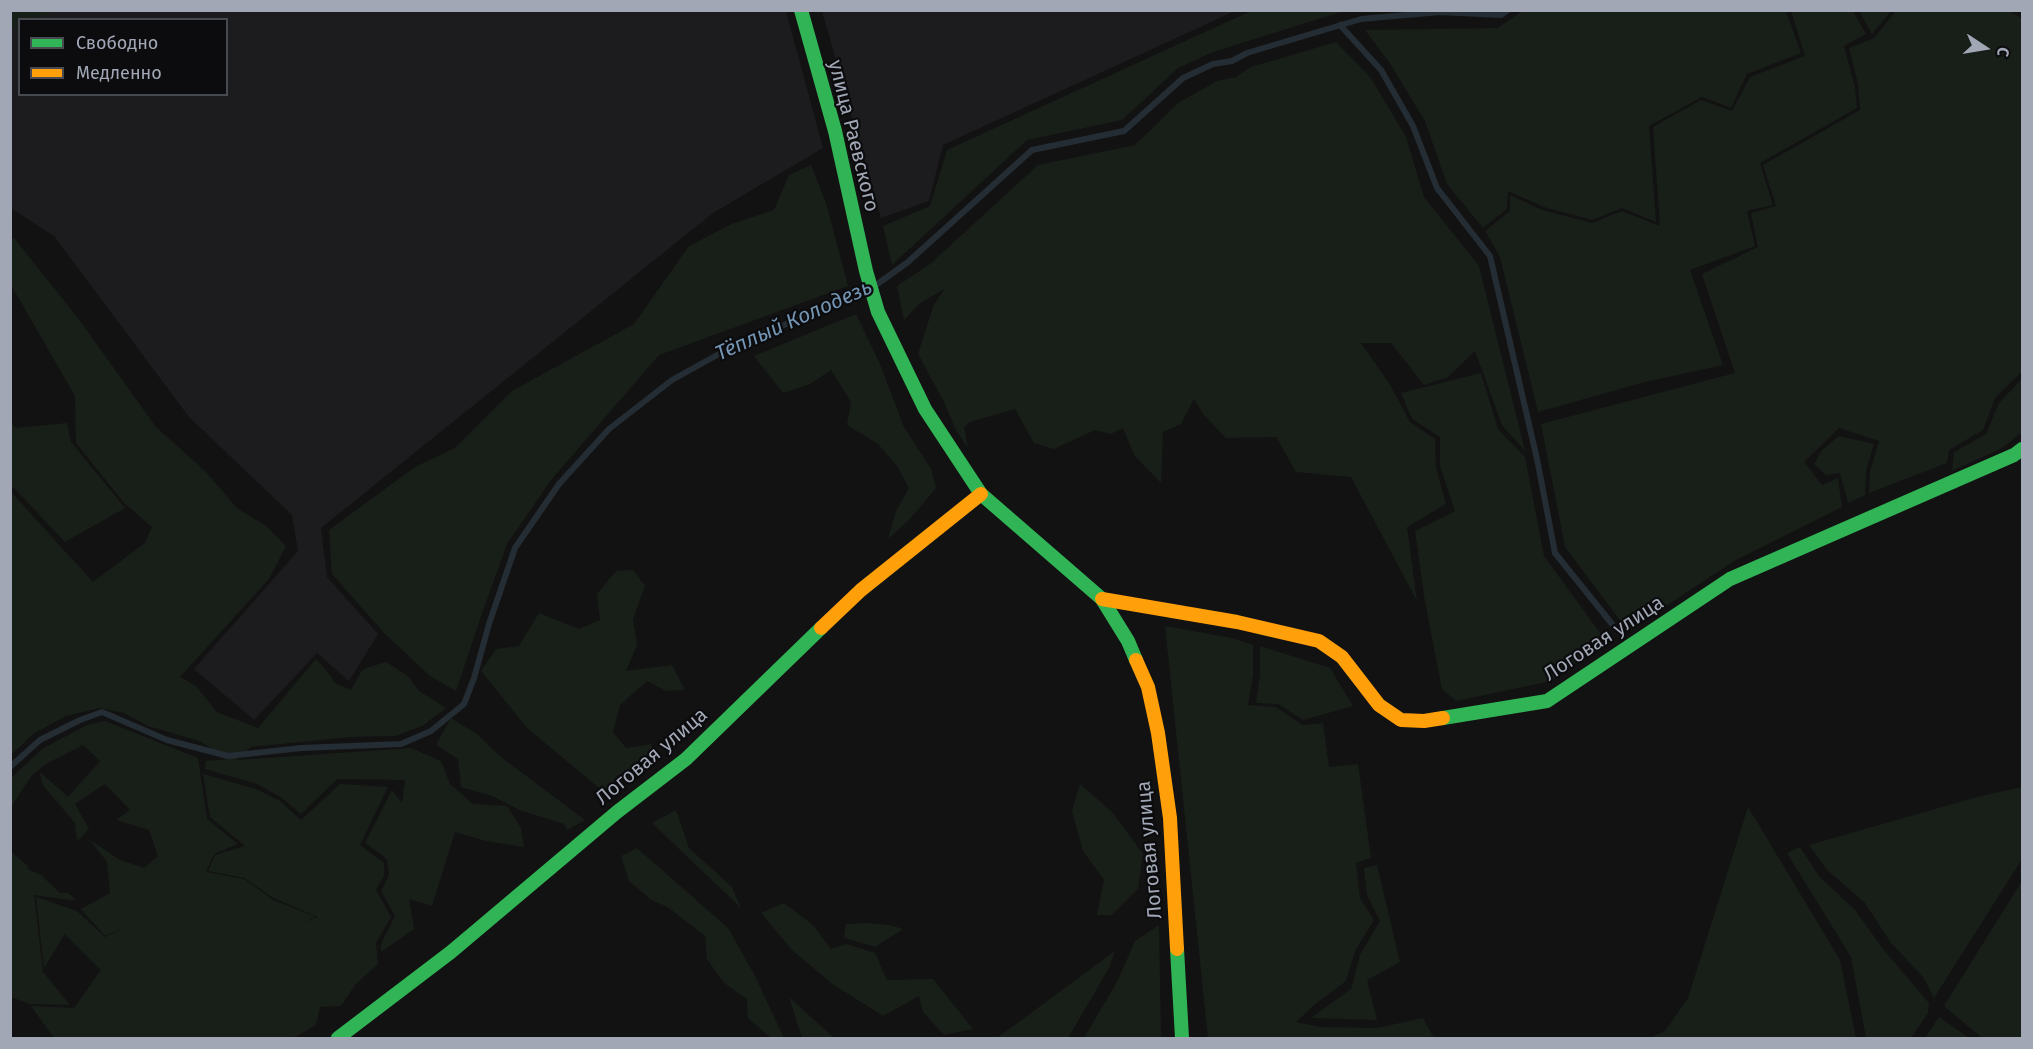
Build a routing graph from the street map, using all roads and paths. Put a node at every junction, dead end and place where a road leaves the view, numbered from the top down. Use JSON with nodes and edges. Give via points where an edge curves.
{"nodes":[{"id":1,"x":801,"y":10,"type":"edge"},
{"id":2,"x":878,"y":312,"type":"joint"},
{"id":3,"x":2022,"y":449,"type":"edge"},
{"id":4,"x":981,"y":494,"type":"junction"},
{"id":5,"x":1102,"y":599,"type":"junction"},
{"id":6,"x":338,"y":1038,"type":"edge"},
{"id":7,"x":1182,"y":1038,"type":"edge"}],
"edges":[{"from":1,"to":2,"type":"street","name":"улица Раевского","via":[[835,131]]},
{"from":2,"to":4,"type":"street","name":"Логовая улица","via":[[925,409]]},
{"from":3,"to":5,"type":"street","name":"Логовая улица","via":[[1730,579],[1547,701],[1424,721],[1401,720],[1378,705],[1342,657],[1319,641],[1237,622]]},
{"from":4,"to":5,"type":"street","name":"Логовая улица"},
{"from":4,"to":6,"type":"street","name":"Логовая улица","via":[[861,590],[686,759],[451,952]]},
{"from":5,"to":7,"type":"street","name":"Логовая улица","via":[[1128,641],[1148,687],[1158,733],[1170,818]]}]}
